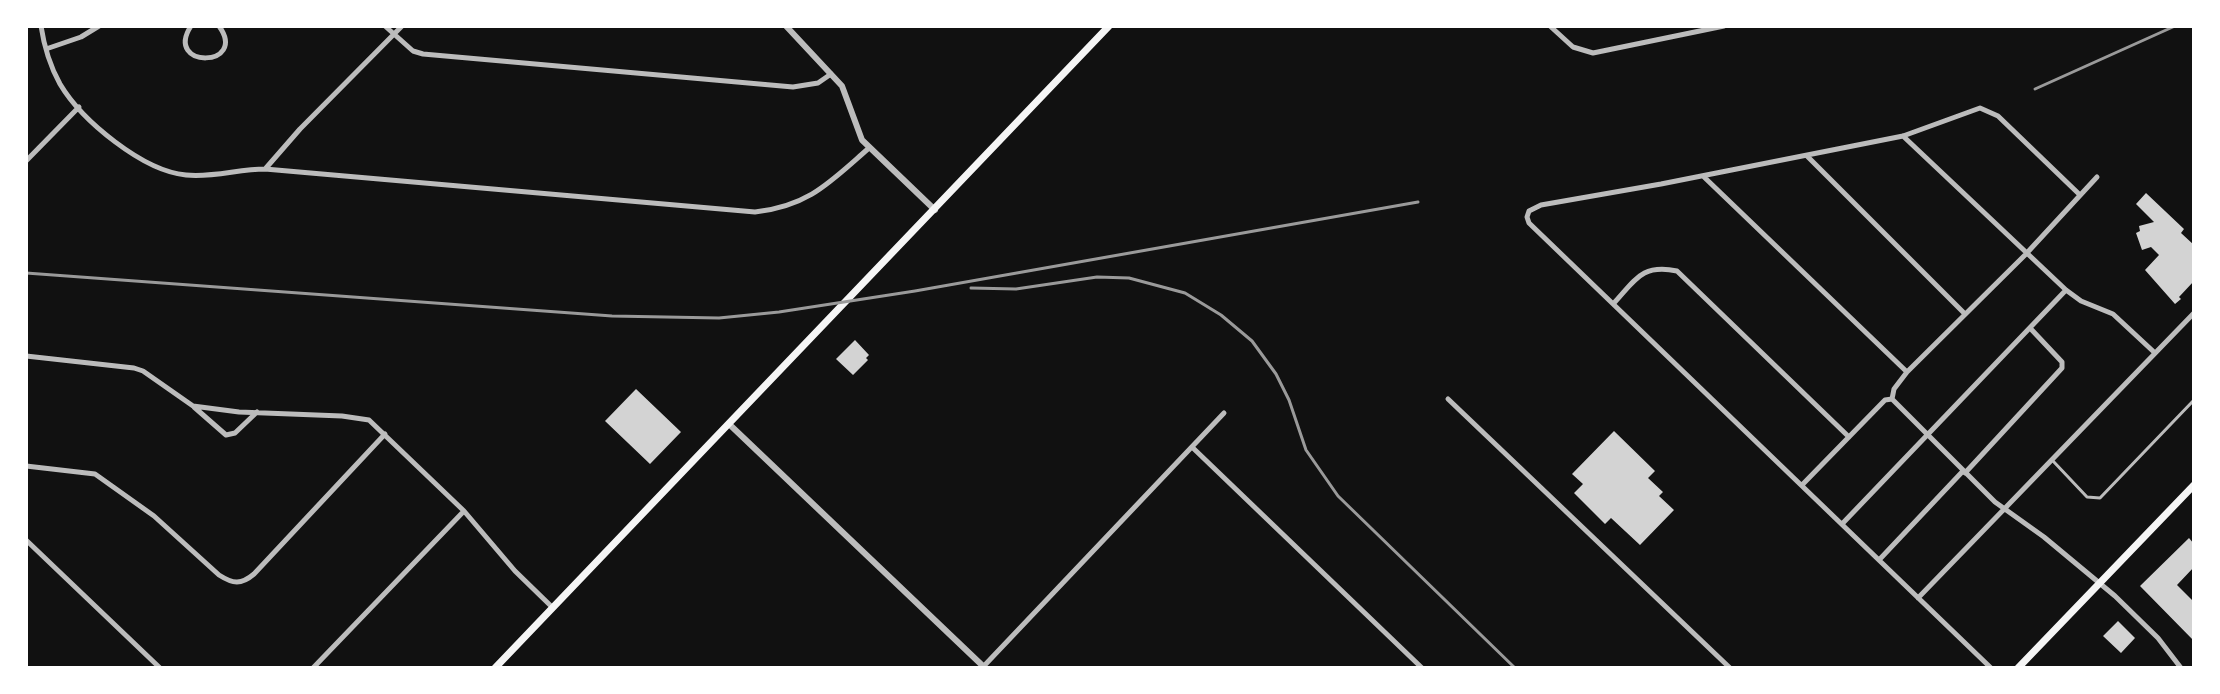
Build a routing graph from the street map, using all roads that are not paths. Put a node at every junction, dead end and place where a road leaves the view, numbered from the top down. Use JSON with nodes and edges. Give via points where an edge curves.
{"nodes":[{"id":1,"x":41,"y":26,"type":"edge"},
{"id":2,"x":99,"y":26,"type":"edge"},
{"id":3,"x":190,"y":26,"type":"edge"},
{"id":4,"x":219,"y":26,"type":"edge"},
{"id":5,"x":385,"y":26,"type":"edge"},
{"id":6,"x":402,"y":26,"type":"edge"},
{"id":7,"x":786,"y":26,"type":"edge"},
{"id":8,"x":1109,"y":26,"type":"edge"},
{"id":9,"x":1550,"y":26,"type":"edge"},
{"id":10,"x":1724,"y":26,"type":"edge"},
{"id":11,"x":394,"y":34,"type":"junction"},
{"id":12,"x":46,"y":49,"type":"junction"},
{"id":13,"x":832,"y":74,"type":"junction"},
{"id":14,"x":79,"y":107,"type":"junction"},
{"id":15,"x":1903,"y":136,"type":"junction"},
{"id":16,"x":869,"y":148,"type":"junction"},
{"id":17,"x":1807,"y":156,"type":"junction"},
{"id":18,"x":26,"y":161,"type":"edge"},
{"id":19,"x":265,"y":169,"type":"junction"},
{"id":20,"x":1703,"y":175,"type":"junction"},
{"id":21,"x":2097,"y":177,"type":"dead end"},
{"id":22,"x":2080,"y":195,"type":"junction"},
{"id":23,"x":935,"y":210,"type":"junction"},
{"id":24,"x":2025,"y":255,"type":"junction"},
{"id":25,"x":2066,"y":290,"type":"junction"},
{"id":26,"x":1614,"y":303,"type":"junction"},
{"id":27,"x":2194,"y":313,"type":"edge"},
{"id":28,"x":1965,"y":314,"type":"junction"},
{"id":29,"x":2030,"y":328,"type":"junction"},
{"id":30,"x":2155,"y":353,"type":"junction"},
{"id":31,"x":26,"y":356,"type":"edge"},
{"id":32,"x":1907,"y":372,"type":"junction"},
{"id":33,"x":1448,"y":399,"type":"dead end"},
{"id":34,"x":1892,"y":399,"type":"junction"},
{"id":35,"x":2194,"y":400,"type":"edge"},
{"id":36,"x":193,"y":406,"type":"junction"},
{"id":37,"x":257,"y":412,"type":"junction"},
{"id":38,"x":1224,"y":413,"type":"dead end"},
{"id":39,"x":729,"y":424,"type":"junction"},
{"id":40,"x":385,"y":434,"type":"junction"},
{"id":41,"x":1927,"y":436,"type":"junction"},
{"id":42,"x":1849,"y":437,"type":"junction"},
{"id":43,"x":1193,"y":448,"type":"junction"},
{"id":44,"x":2053,"y":461,"type":"junction"},
{"id":45,"x":26,"y":466,"type":"edge"},
{"id":46,"x":1964,"y":472,"type":"junction"},
{"id":47,"x":1802,"y":485,"type":"junction"},
{"id":48,"x":2194,"y":485,"type":"edge"},
{"id":49,"x":2007,"y":509,"type":"junction"},
{"id":50,"x":464,"y":511,"type":"junction"},
{"id":51,"x":1842,"y":524,"type":"junction"},
{"id":52,"x":26,"y":540,"type":"edge"},
{"id":53,"x":1879,"y":560,"type":"junction"},
{"id":54,"x":2100,"y":583,"type":"junction"},
{"id":55,"x":1918,"y":598,"type":"junction"},
{"id":56,"x":553,"y":608,"type":"junction"},
{"id":57,"x":984,"y":667,"type":"edge"},
{"id":58,"x":160,"y":668,"type":"edge"},
{"id":59,"x":313,"y":668,"type":"edge"},
{"id":60,"x":495,"y":668,"type":"edge"},
{"id":61,"x":1422,"y":668,"type":"edge"},
{"id":62,"x":1730,"y":668,"type":"edge"},
{"id":63,"x":1991,"y":668,"type":"edge"},
{"id":64,"x":2018,"y":668,"type":"edge"},
{"id":65,"x":2181,"y":668,"type":"edge"}],
"edges":[{"from":1,"to":12,"type":"street"},
{"from":2,"to":12,"type":"street"},
{"from":3,"to":4,"type":"street","via":[[187,46],[195,57],[208,60],[223,49],[225,36]]},
{"from":5,"to":11,"type":"street"},
{"from":6,"to":11,"type":"street"},
{"from":7,"to":13,"type":"street"},
{"from":8,"to":23,"type":"main road"},
{"from":9,"to":10,"type":"street","via":[[1573,47],[1593,53]]},
{"from":11,"to":13,"type":"street","via":[[413,51],[454,57],[793,87],[818,83]]},
{"from":11,"to":19,"type":"street"},
{"from":12,"to":14,"type":"street","via":[[60,84]]},
{"from":13,"to":16,"type":"street","via":[[849,99]]},
{"from":14,"to":18,"type":"street"},
{"from":14,"to":19,"type":"street","via":[[131,154],[159,169],[209,175]]},
{"from":15,"to":17,"type":"street"},
{"from":15,"to":22,"type":"street","via":[[1980,108],[1998,116]]},
{"from":15,"to":24,"type":"street"},
{"from":16,"to":19,"type":"street","via":[[811,196],[755,212]]},
{"from":16,"to":23,"type":"street"},
{"from":17,"to":20,"type":"street"},
{"from":17,"to":28,"type":"street"},
{"from":20,"to":26,"type":"street","via":[[1529,211],[1529,223]]},
{"from":20,"to":32,"type":"street"},
{"from":21,"to":22,"type":"street"},
{"from":22,"to":24,"type":"street"},
{"from":23,"to":39,"type":"main road"},
{"from":24,"to":25,"type":"street"},
{"from":24,"to":28,"type":"street"},
{"from":25,"to":29,"type":"street"},
{"from":25,"to":30,"type":"street","via":[[2113,314]]},
{"from":26,"to":42,"type":"street","via":[[1640,274],[1658,267],[1677,271]]},
{"from":26,"to":47,"type":"street"},
{"from":27,"to":30,"type":"street"},
{"from":28,"to":32,"type":"street"},
{"from":29,"to":41,"type":"street"},
{"from":29,"to":46,"type":"street","via":[[2058,356],[2062,368]]},
{"from":30,"to":44,"type":"street"},
{"from":31,"to":36,"type":"street","via":[[134,368]]},
{"from":32,"to":34,"type":"street"},
{"from":33,"to":62,"type":"street"},
{"from":34,"to":41,"type":"street"},
{"from":34,"to":42,"type":"street"},
{"from":35,"to":44,"type":"lane","via":[[2100,498],[2087,497]]},
{"from":36,"to":37,"type":"street"},
{"from":36,"to":37,"type":"street","via":[[226,435]]},
{"from":37,"to":40,"type":"street","via":[[363,418]]},
{"from":38,"to":43,"type":"street"},
{"from":39,"to":56,"type":"main road"},
{"from":39,"to":57,"type":"street"},
{"from":40,"to":45,"type":"street","via":[[254,574],[239,583],[219,575],[154,516],[95,474]]},
{"from":40,"to":50,"type":"street"},
{"from":41,"to":46,"type":"street"},
{"from":41,"to":51,"type":"street"},
{"from":42,"to":47,"type":"street"},
{"from":43,"to":57,"type":"street"},
{"from":43,"to":61,"type":"street"},
{"from":44,"to":49,"type":"street"},
{"from":46,"to":49,"type":"street"},
{"from":46,"to":53,"type":"street"},
{"from":47,"to":51,"type":"street"},
{"from":48,"to":54,"type":"main road"},
{"from":49,"to":54,"type":"street"},
{"from":49,"to":55,"type":"street"},
{"from":50,"to":56,"type":"street"},
{"from":50,"to":59,"type":"street"},
{"from":51,"to":53,"type":"street"},
{"from":52,"to":58,"type":"street"},
{"from":53,"to":55,"type":"street"},
{"from":54,"to":64,"type":"main road"},
{"from":54,"to":65,"type":"street","via":[[2158,638]]},
{"from":55,"to":63,"type":"street"},
{"from":56,"to":60,"type":"main road"}]}
